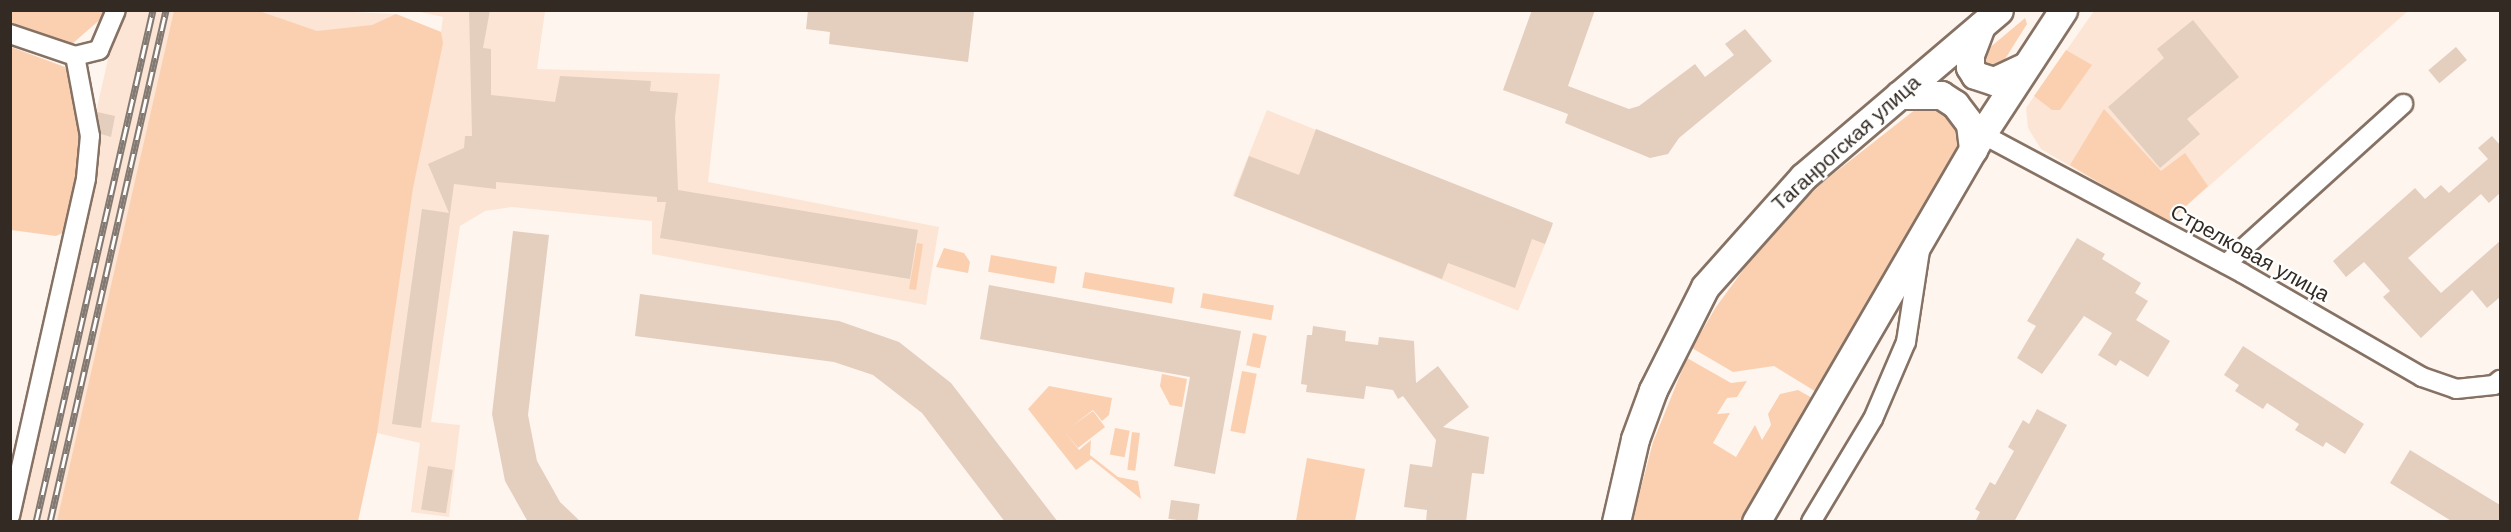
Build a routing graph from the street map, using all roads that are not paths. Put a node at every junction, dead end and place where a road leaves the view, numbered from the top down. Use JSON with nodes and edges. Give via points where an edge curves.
{"nodes":[{"id":1,"x":116,"y":10,"type":"edge"},
{"id":2,"x":2063,"y":10,"type":"edge"},
{"id":3,"x":1991,"y":18,"type":"edge"},
{"id":4,"x":10,"y":34,"type":"edge"},
{"id":5,"x":75,"y":56,"type":"junction"},
{"id":6,"x":2024,"y":67,"type":"junction"},
{"id":7,"x":1899,"y":95,"type":"junction"},
{"id":8,"x":2403,"y":104,"type":"dead end"},
{"id":9,"x":1977,"y":142,"type":"junction"},
{"id":10,"x":1922,"y":237,"type":"junction"},
{"id":11,"x":2226,"y":264,"type":"junction"},
{"id":12,"x":2500,"y":380,"type":"edge"},
{"id":13,"x":12,"y":505,"type":"edge"},
{"id":14,"x":1616,"y":522,"type":"edge"},
{"id":15,"x":1756,"y":522,"type":"edge"},
{"id":16,"x":1811,"y":522,"type":"edge"}],
"edges":[{"from":1,"to":5,"type":"street","via":[[99,50]]},
{"from":2,"to":6,"type":"main road"},
{"from":3,"to":6,"type":"main road","via":[[1970,54],[1970,67],[1975,75],[1994,81]]},
{"from":3,"to":7,"type":"main road","name":"Таганрогская улица"},
{"from":4,"to":5,"type":"street"},
{"from":5,"to":13,"type":"street","via":[[90,136],[86,178]]},
{"from":6,"to":9,"type":"main road"},
{"from":7,"to":9,"type":"main road","via":[[1927,93],[1955,104]]},
{"from":7,"to":14,"type":"main road","name":"Таганрогская улица","via":[[1803,177],[1705,287],[1653,390],[1635,439]]},
{"from":8,"to":11,"type":"street"},
{"from":9,"to":10,"type":"main road"},
{"from":9,"to":11,"type":"street","name":"Стрелковая улица"},
{"from":10,"to":15,"type":"main road"},
{"from":10,"to":16,"type":"street","via":[[1905,342],[1873,419]]},
{"from":11,"to":12,"type":"street","name":"Стрелковая улица","via":[[2422,377],[2456,389],[2494,385]]}]}
